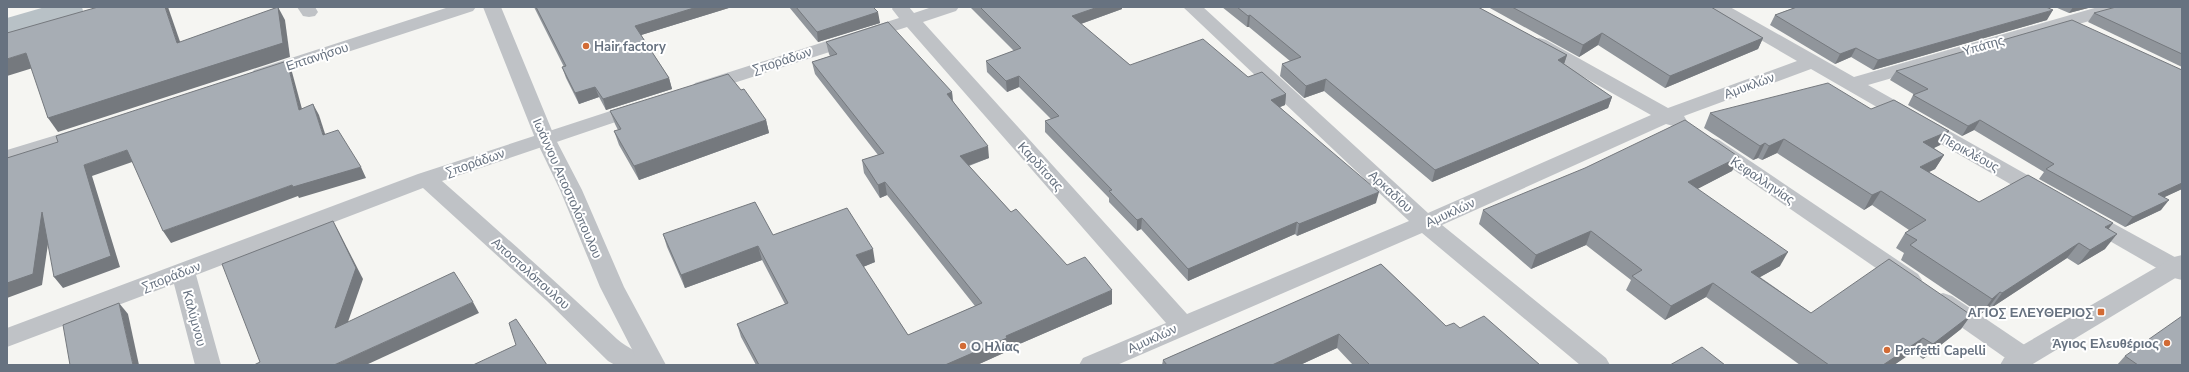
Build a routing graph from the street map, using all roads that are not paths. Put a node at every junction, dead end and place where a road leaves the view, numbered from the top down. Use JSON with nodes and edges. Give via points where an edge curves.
{"nodes":[{"id":1,"x":468,"y":7,"type":"edge"},
{"id":2,"x":492,"y":7,"type":"edge"},
{"id":3,"x":950,"y":7,"type":"edge"},
{"id":4,"x":1192,"y":7,"type":"edge"},
{"id":5,"x":2118,"y":7,"type":"edge"},
{"id":6,"x":1728,"y":9,"type":"edge"},
{"id":7,"x":2045,"y":10,"type":"edge"},
{"id":8,"x":904,"y":13,"type":"edge"},
{"id":9,"x":2066,"y":20,"type":"junction"},
{"id":10,"x":1519,"y":33,"type":"edge"},
{"id":11,"x":2093,"y":34,"type":"edge"},
{"id":12,"x":1811,"y":62,"type":"junction"},
{"id":13,"x":242,"y":81,"type":"edge"},
{"id":14,"x":1850,"y":84,"type":"junction"},
{"id":15,"x":686,"y":92,"type":"edge"},
{"id":16,"x":656,"y":102,"type":"edge"},
{"id":17,"x":1668,"y":115,"type":"junction"},
{"id":18,"x":106,"y":125,"type":"edge"},
{"id":19,"x":545,"y":138,"type":"junction"},
{"id":20,"x":7,"y":157,"type":"edge"},
{"id":21,"x":426,"y":179,"type":"junction"},
{"id":22,"x":1425,"y":223,"type":"junction"},
{"id":23,"x":2180,"y":268,"type":"edge"},
{"id":24,"x":182,"y":271,"type":"junction"},
{"id":25,"x":1182,"y":325,"type":"junction"},
{"id":26,"x":7,"y":338,"type":"edge"},
{"id":27,"x":2018,"y":361,"type":"edge"},
{"id":28,"x":208,"y":365,"type":"edge"},
{"id":29,"x":637,"y":365,"type":"edge"},
{"id":30,"x":653,"y":365,"type":"edge"},
{"id":31,"x":1092,"y":365,"type":"edge"},
{"id":32,"x":1597,"y":365,"type":"edge"}],
"edges":[{"from":1,"to":13,"type":"street","name":"Επτανήσου"},
{"from":2,"to":19,"type":"street","name":"Ιωάννου Αποστολόπουλου"},
{"from":3,"to":8,"type":"street","name":"Σποράδων"},
{"from":4,"to":22,"type":"street","name":"Αρκαδίου"},
{"from":5,"to":9,"type":"street","name":"Υπάτης"},
{"from":6,"to":12,"type":"street","name":"Περικλέους"},
{"from":7,"to":9,"type":"street"},
{"from":8,"to":15,"type":"street","name":"Σποράδων"},
{"from":8,"to":25,"type":"street","name":"Καρδίτσας"},
{"from":9,"to":11,"type":"street"},
{"from":9,"to":14,"type":"street","name":"Υπάτης"},
{"from":10,"to":17,"type":"street","name":"Κεφαλληνίας"},
{"from":12,"to":14,"type":"street","name":"Περικλέους"},
{"from":12,"to":17,"type":"street","name":"Αμυκλών"},
{"from":14,"to":23,"type":"street","name":"Περικλέους"},
{"from":16,"to":19,"type":"street","name":"Σποράδων"},
{"from":17,"to":22,"type":"street","name":"Αμυκλών"},
{"from":17,"to":27,"type":"street","name":"Κεφαλληνίας"},
{"from":18,"to":20,"type":"street"},
{"from":19,"to":21,"type":"street","name":"Σποράδων"},
{"from":19,"to":30,"type":"street","name":"Ιωάννου Αποστολόπουλου","via":[[571,190],[612,287]]},
{"from":21,"to":24,"type":"street","name":"Σποράδων"},
{"from":21,"to":29,"type":"street","name":"Αποστολόπουλου","via":[[556,295],[617,354]]},
{"from":22,"to":25,"type":"street","name":"Αμυκλών"},
{"from":22,"to":32,"type":"street","name":"Αρκαδίου"},
{"from":23,"to":27,"type":"street"},
{"from":24,"to":26,"type":"street","name":"Σποράδων"},
{"from":24,"to":28,"type":"street","name":"Καλύμνου"},
{"from":25,"to":31,"type":"street","name":"Αμυκλών"}]}
